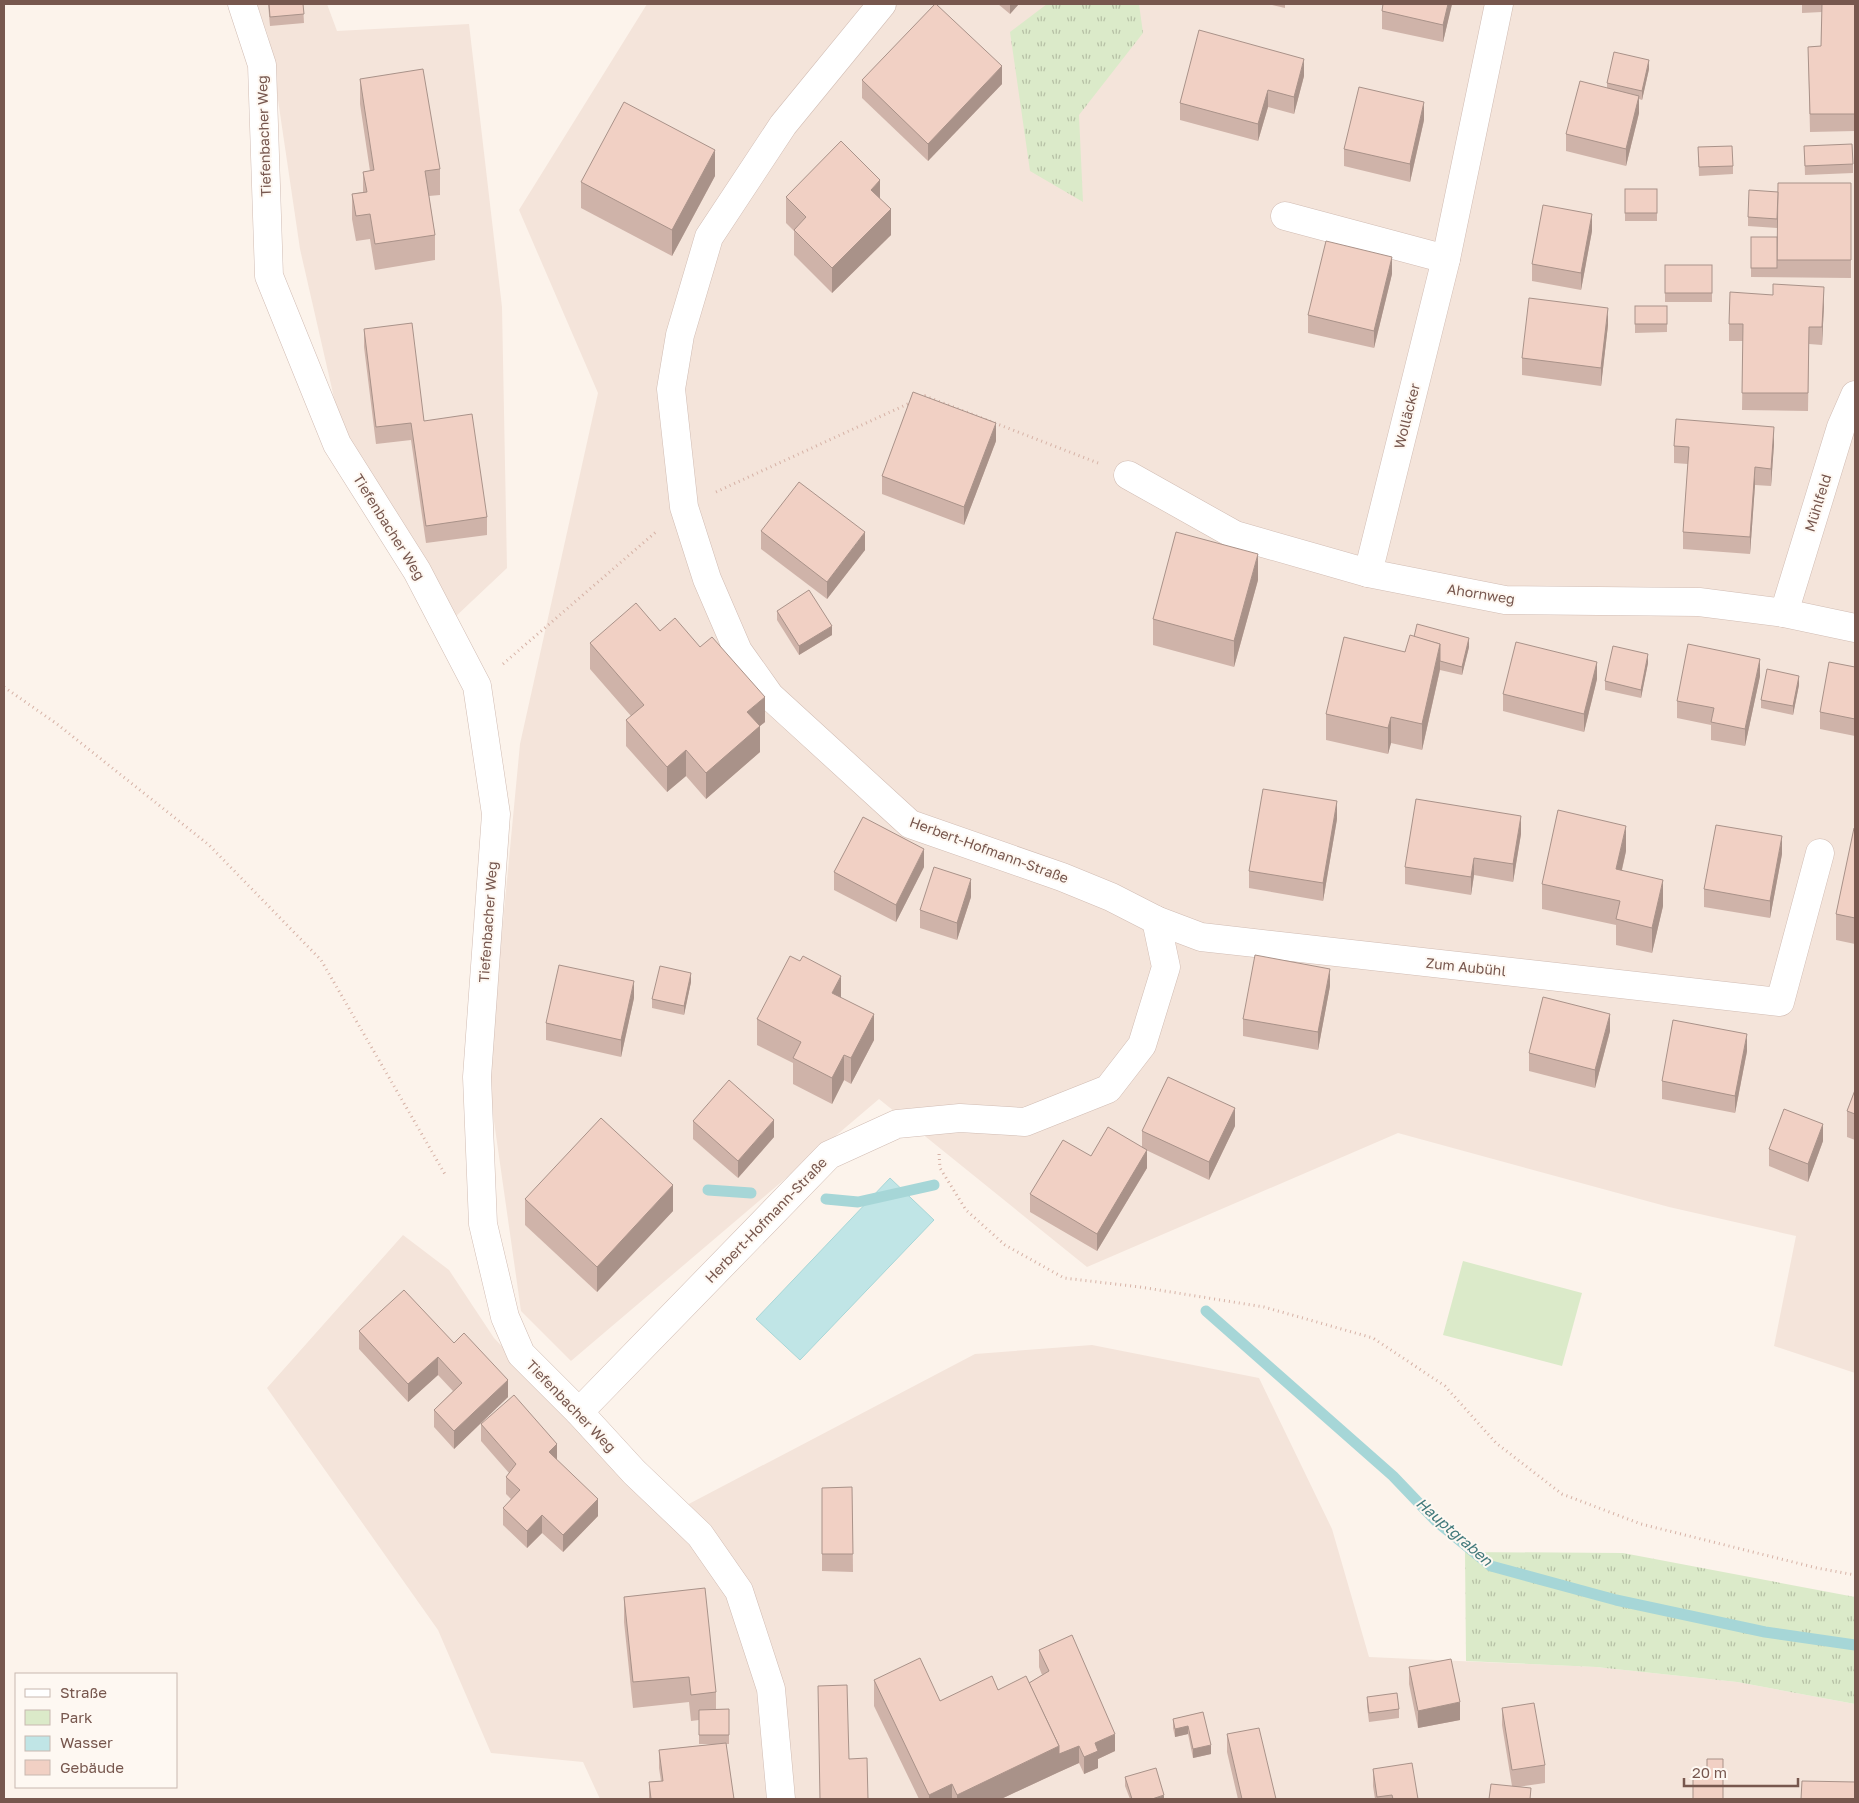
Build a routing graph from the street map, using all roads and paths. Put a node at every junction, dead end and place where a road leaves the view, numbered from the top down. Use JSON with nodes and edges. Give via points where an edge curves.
{"nodes":[{"id":1,"x":242,"y":4,"type":"edge"},
{"id":2,"x":882,"y":4,"type":"edge"},
{"id":3,"x":1499,"y":4,"type":"edge"},
{"id":4,"x":1285,"y":216,"type":"dead end"},
{"id":5,"x":1446,"y":258,"type":"junction"},
{"id":6,"x":1855,"y":395,"type":"edge"},
{"id":7,"x":1128,"y":474,"type":"joint"},
{"id":8,"x":684,"y":507,"type":"junction"},
{"id":9,"x":1368,"y":573,"type":"junction"},
{"id":10,"x":1784,"y":613,"type":"junction"},
{"id":11,"x":1855,"y":628,"type":"edge"},
{"id":12,"x":478,"y":686,"type":"junction"},
{"id":13,"x":4,"y":687,"type":"edge"},
{"id":14,"x":1820,"y":853,"type":"dead end"},
{"id":15,"x":1156,"y":920,"type":"junction"},
{"id":16,"x":936,"y":1121,"type":"junction"},
{"id":17,"x":447,"y":1179,"type":"dead end"},
{"id":18,"x":579,"y":1412,"type":"junction"},
{"id":19,"x":1855,"y":1575,"type":"edge"},
{"id":20,"x":781,"y":1799,"type":"edge"}],
"edges":[{"from":1,"to":12,"type":"street","name":"Tiefenbacher Weg","via":[[262,65],[269,276],[337,444],[417,571]]},
{"from":2,"to":8,"type":"street","name":"Herbert-Hofmann-Straße","via":[[782,124],[710,237],[680,336],[672,389]]},
{"from":3,"to":5,"type":"street","name":"Wolläcker"},
{"from":4,"to":5,"type":"street"},
{"from":5,"to":9,"type":"street","name":"Wolläcker"},
{"from":6,"to":10,"type":"street","name":"Mühlfeld","via":[[1841,427]]},
{"from":7,"to":8,"type":"path","via":[[925,396]]},
{"from":7,"to":9,"type":"street","name":"Ahornweg","via":[[1235,535]]},
{"from":8,"to":12,"type":"path"},
{"from":8,"to":15,"type":"street","name":"Herbert-Hofmann-Straße","via":[[707,579],[738,651],[770,696],[910,824],[1062,877]]},
{"from":9,"to":10,"type":"street","name":"Ahornweg","via":[[1505,600],[1699,602]]},
{"from":10,"to":11,"type":"street","name":"Ahornweg"},
{"from":12,"to":18,"type":"street","name":"Tiefenbacher Weg","via":[[496,814],[477,1077],[483,1224],[505,1317],[521,1354]]},
{"from":13,"to":17,"type":"path","via":[[57,724],[209,845],[321,960]]},
{"from":14,"to":15,"type":"street","name":"Zum Aubühl","via":[[1780,1002],[1201,937]]},
{"from":15,"to":16,"type":"street","name":"Herbert-Hofmann-Straße","via":[[1166,967],[1142,1046],[1108,1089],[1025,1122],[960,1118]]},
{"from":16,"to":18,"type":"street","name":"Herbert-Hofmann-Straße","via":[[897,1124],[829,1155]]},
{"from":16,"to":19,"type":"path","via":[[940,1168],[966,1210],[1005,1245],[1064,1278],[1264,1307],[1373,1338],[1445,1386],[1496,1443],[1562,1494],[1641,1524]]},
{"from":18,"to":20,"type":"street","name":"Tiefenbacher Weg","via":[[634,1472],[700,1535],[739,1590],[771,1689]]}]}
